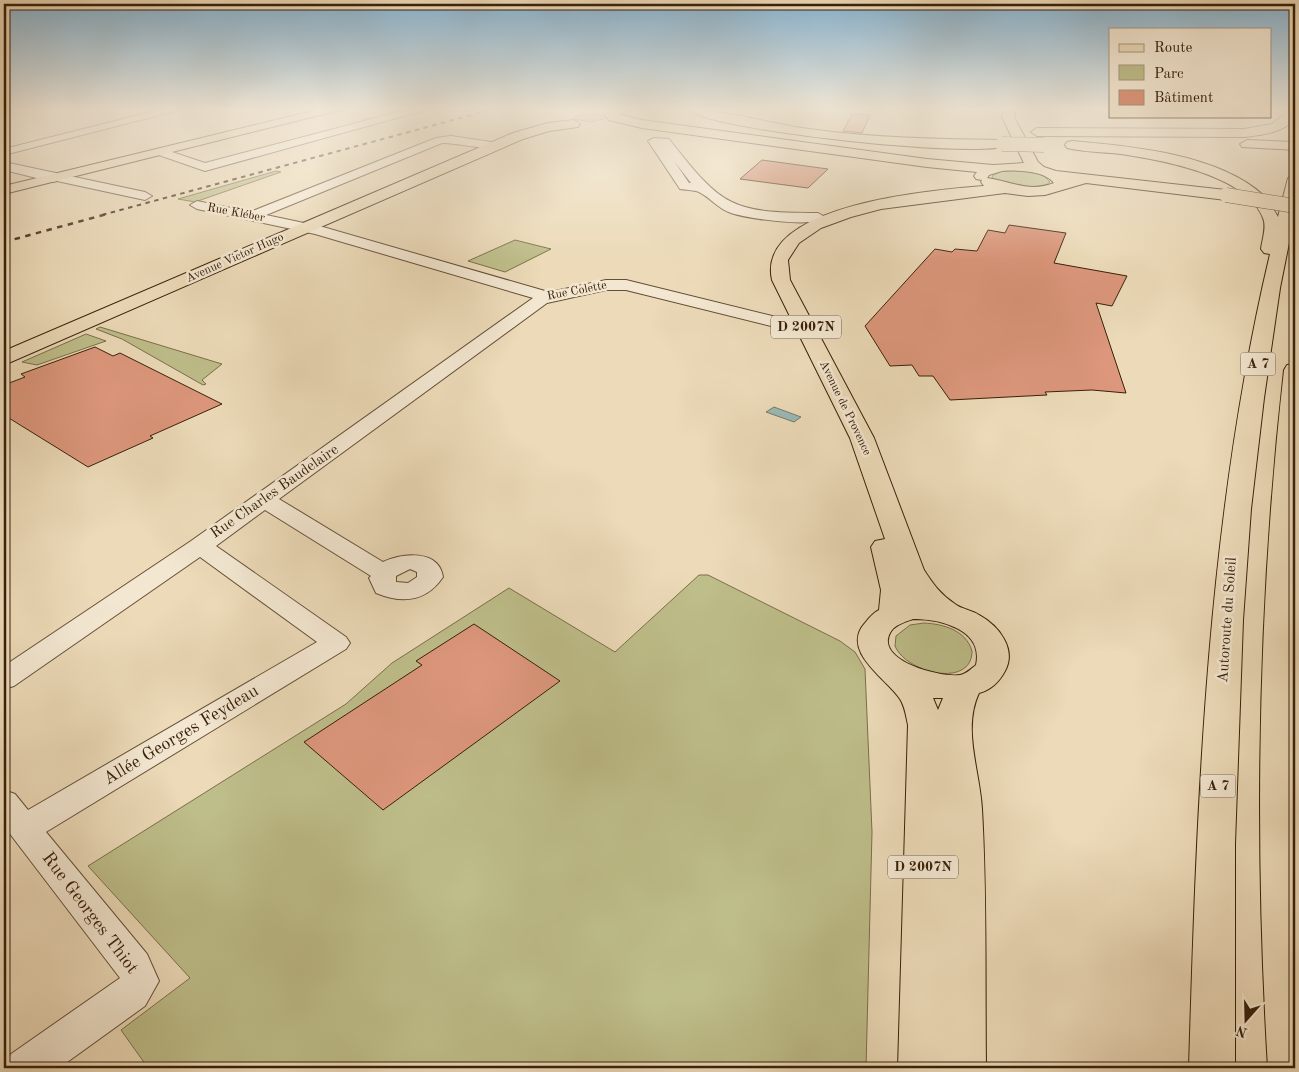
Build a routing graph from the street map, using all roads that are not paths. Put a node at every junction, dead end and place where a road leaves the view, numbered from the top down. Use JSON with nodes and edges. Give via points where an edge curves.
{"nodes":[{"id":1,"x":126,"y":160,"type":"edge"},
{"id":2,"x":184,"y":160,"type":"edge"},
{"id":3,"x":231,"y":160,"type":"edge"},
{"id":4,"x":391,"y":160,"type":"edge"},
{"id":5,"x":461,"y":160,"type":"edge"},
{"id":6,"x":906,"y":160,"type":"edge"},
{"id":7,"x":1018,"y":160,"type":"edge"},
{"id":8,"x":1030,"y":160,"type":"edge"},
{"id":9,"x":1172,"y":160,"type":"edge"},
{"id":10,"x":4,"y":166,"type":"edge"},
{"id":11,"x":1008,"y":167,"type":"junction"},
{"id":12,"x":1040,"y":170,"type":"junction"},
{"id":13,"x":986,"y":175,"type":"junction"},
{"id":14,"x":55,"y":177,"type":"junction"},
{"id":15,"x":1295,"y":178,"type":"edge"},
{"id":16,"x":1058,"y":179,"type":"junction"},
{"id":17,"x":1005,"y":188,"type":"junction"},
{"id":18,"x":705,"y":189,"type":"dead end"},
{"id":19,"x":4,"y":190,"type":"edge"},
{"id":20,"x":145,"y":196,"type":"dead end"},
{"id":21,"x":197,"y":206,"type":"dead end"},
{"id":22,"x":1295,"y":206,"type":"edge"},
{"id":23,"x":251,"y":216,"type":"junction"},
{"id":24,"x":783,"y":216,"type":"junction"},
{"id":25,"x":818,"y":217,"type":"junction"},
{"id":26,"x":801,"y":226,"type":"junction"},
{"id":27,"x":305,"y":227,"type":"junction"},
{"id":28,"x":542,"y":299,"type":"junction"},
{"id":29,"x":791,"y":319,"type":"junction"},
{"id":30,"x":1264,"y":326,"type":"junction"},
{"id":31,"x":4,"y":359,"type":"edge"},
{"id":32,"x":1295,"y":370,"type":"edge"},
{"id":33,"x":264,"y":500,"type":"junction"},
{"id":34,"x":200,"y":546,"type":"junction"},
{"id":35,"x":384,"y":573,"type":"dead end"},
{"id":36,"x":945,"y":612,"type":"junction"},
{"id":37,"x":894,"y":613,"type":"junction"},
{"id":38,"x":898,"y":675,"type":"junction"},
{"id":39,"x":4,"y":679,"type":"edge"},
{"id":40,"x":966,"y":686,"type":"junction"},
{"id":41,"x":15,"y":815,"type":"edge"},
{"id":42,"x":26,"y":1068,"type":"edge"},
{"id":43,"x":921,"y":1068,"type":"edge"},
{"id":44,"x":963,"y":1068,"type":"edge"},
{"id":45,"x":1212,"y":1068,"type":"edge"},
{"id":46,"x":1291,"y":1068,"type":"edge"}],
"edges":[{"from":1,"to":14,"type":"main road"},
{"from":2,"to":3,"type":"street","via":[[205,167]]},
{"from":4,"to":23,"type":"street"},
{"from":5,"to":27,"type":"main road","name":"Avenue Victor Hugo"},
{"from":6,"to":13,"type":"main road"},
{"from":7,"to":11,"type":"main road"},
{"from":8,"to":12,"type":"main road"},
{"from":9,"to":30,"type":"main road","via":[[1230,180],[1256,197],[1272,220]]},
{"from":10,"to":14,"type":"street"},
{"from":11,"to":12,"type":"main road"},
{"from":11,"to":13,"type":"main road"},
{"from":12,"to":16,"type":"main road"},
{"from":13,"to":17,"type":"main road"},
{"from":13,"to":25,"type":"main road","name":"Avenue de Provence","number":"D 2007N","via":[[962,188],[850,208]]},
{"from":14,"to":19,"type":"main road"},
{"from":14,"to":20,"type":"street"},
{"from":15,"to":30,"type":"main road","name":"Autoroute du Soleil","number":"A 7"},
{"from":16,"to":17,"type":"main road","via":[[1046,190]]},
{"from":16,"to":22,"type":"main road","bridge":true,"via":[[1130,182]]},
{"from":17,"to":36,"type":"main road","name":"Avenue de Provence","number":"D 2007N","via":[[913,200],[816,223],[784,249],[779,264],[780,280],[862,438],[910,570],[923,592]]},
{"from":18,"to":24,"type":"street","via":[[733,209]]},
{"from":21,"to":23,"type":"street","name":"Rue Kléber"},
{"from":23,"to":27,"type":"street","name":"Rue Kléber"},
{"from":24,"to":25,"type":"street"},
{"from":24,"to":26,"type":"street"},
{"from":25,"to":26,"type":"main road","name":"Avenue de Provence","number":"D 2007N"},
{"from":26,"to":29,"type":"main road","name":"Avenue de Provence","number":"D 2007N","via":[[775,248],[769,264],[771,281]]},
{"from":27,"to":28,"type":"street","name":"Rue Colette","via":[[444,265],[539,294]]},
{"from":27,"to":31,"type":"main road","name":"Avenue Victor Hugo"},
{"from":28,"to":29,"type":"street","name":"Rue Colette","via":[[626,285],[746,314]]},
{"from":28,"to":33,"type":"street","name":"Rue Charles Baudelaire"},
{"from":29,"to":37,"type":"main road","name":"Avenue de Provence","number":"D 2007N","via":[[858,463],[893,571],[896,590]]},
{"from":30,"to":45,"type":"main road","name":"Autoroute du Soleil","number":"A 7","via":[[1237,517],[1225,645],[1213,887]]},
{"from":32,"to":46,"type":"main road","number":"A 7","via":[[1282,527],[1277,660],[1282,906]]},
{"from":33,"to":34,"type":"street","name":"Rue Charles Baudelaire"},
{"from":33,"to":35,"type":"street"},
{"from":34,"to":39,"type":"street","name":"Rue Charles Baudelaire"},
{"from":34,"to":41,"type":"street","name":"Allée Georges Feydeau","via":[[336,643]]},
{"from":36,"to":37,"type":"main road","via":[[918,609]]},
{"from":36,"to":40,"type":"main road","via":[[978,628],[992,647],[994,657],[986,675]]},
{"from":37,"to":38,"type":"main road","via":[[883,620],[873,639],[884,664]]},
{"from":38,"to":40,"type":"main road","via":[[931,687]]},
{"from":38,"to":43,"type":"main road","number":"D 2007N","via":[[921,706],[925,725]]},
{"from":40,"to":44,"type":"main road","number":"D 2007N","via":[[955,709],[954,726],[964,808]]},
{"from":41,"to":42,"type":"street","name":"Rue Georges Thiot","via":[[134,966],[140,981],[132,993]]}]}
